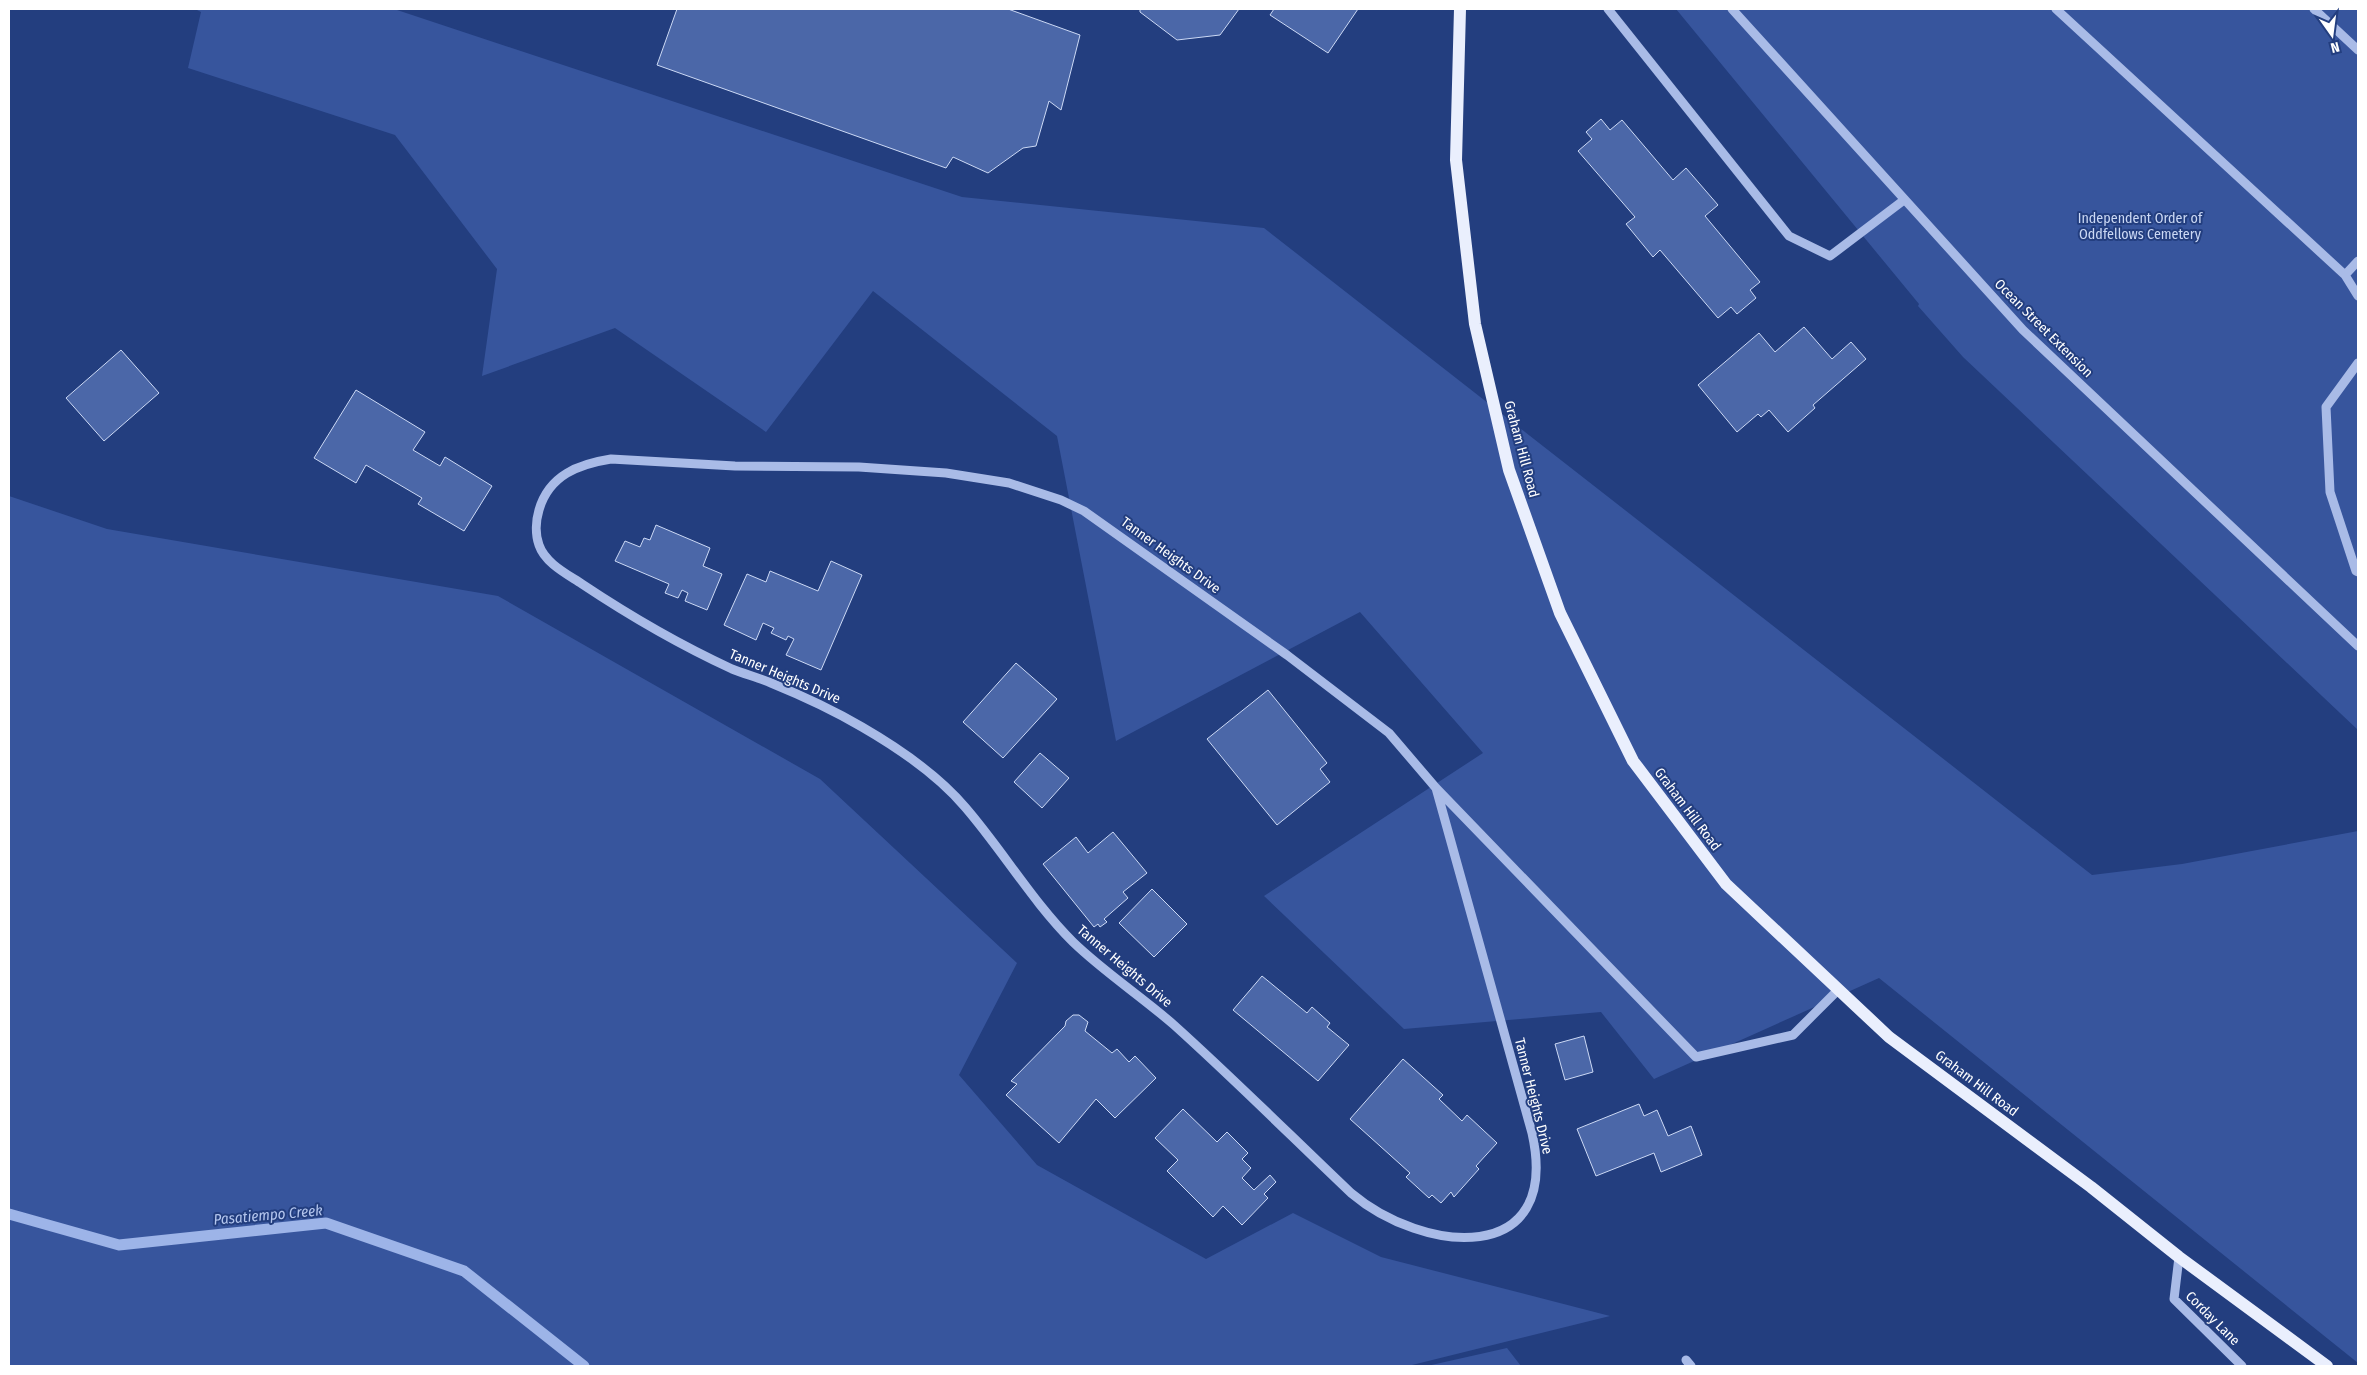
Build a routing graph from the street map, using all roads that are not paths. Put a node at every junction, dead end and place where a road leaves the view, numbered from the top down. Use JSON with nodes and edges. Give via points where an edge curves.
{"nodes":[{"id":1,"x":1460,"y":9,"type":"edge"},
{"id":2,"x":1608,"y":9,"type":"edge"},
{"id":3,"x":1732,"y":9,"type":"edge"},
{"id":4,"x":2056,"y":9,"type":"edge"},
{"id":5,"x":2314,"y":9,"type":"edge"},
{"id":6,"x":2358,"y":50,"type":"edge"},
{"id":7,"x":1904,"y":200,"type":"junction"},
{"id":8,"x":2358,"y":261,"type":"edge"},
{"id":9,"x":2345,"y":275,"type":"junction"},
{"id":10,"x":2358,"y":296,"type":"edge"},
{"id":11,"x":2358,"y":363,"type":"edge"},
{"id":12,"x":2358,"y":572,"type":"edge"},
{"id":13,"x":2358,"y":646,"type":"edge"},
{"id":14,"x":1436,"y":788,"type":"junction"},
{"id":15,"x":1838,"y":990,"type":"junction"},
{"id":16,"x":2179,"y":1257,"type":"junction"},
{"id":17,"x":2242,"y":1366,"type":"edge"},
{"id":18,"x":2327,"y":1366,"type":"edge"}],
"edges":[{"from":1,"to":15,"type":"main road","name":"Graham Hill Road","via":[[1456,160],[1475,324],[1509,470],[1560,613],[1633,761],[1726,884]]},
{"from":2,"to":7,"type":"street","via":[[1789,236],[1830,256]]},
{"from":3,"to":7,"type":"street","name":"Ocean Street Extension"},
{"from":4,"to":9,"type":"street"},
{"from":5,"to":6,"type":"street"},
{"from":7,"to":13,"type":"street","name":"Ocean Street Extension","via":[[2023,330]]},
{"from":8,"to":9,"type":"street"},
{"from":9,"to":10,"type":"street"},
{"from":11,"to":12,"type":"street","via":[[2326,407],[2330,492]]},
{"from":14,"to":14,"type":"street","name":"Tanner Heights Drive","via":[[1389,733],[1321,680],[1105,525],[1061,500],[978,477],[902,469],[611,459],[575,468],[552,484],[542,500],[537,517],[539,546],[558,568],[674,640],[737,671],[826,708],[913,759],[964,805],[1036,900],[1074,943],[1178,1029],[1350,1193],[1377,1213],[1405,1227],[1437,1236],[1469,1238],[1498,1231],[1519,1219],[1533,1196],[1538,1164],[1532,1132]]},
{"from":14,"to":15,"type":"street","name":"Tanner Heights Drive","via":[[1696,1057],[1794,1036]]},
{"from":15,"to":16,"type":"main road","name":"Graham Hill Road","via":[[1889,1036]]},
{"from":16,"to":17,"type":"street","name":"Corday Lane","via":[[2174,1299]]},
{"from":16,"to":18,"type":"main road","name":"Graham Hill Road"}]}
